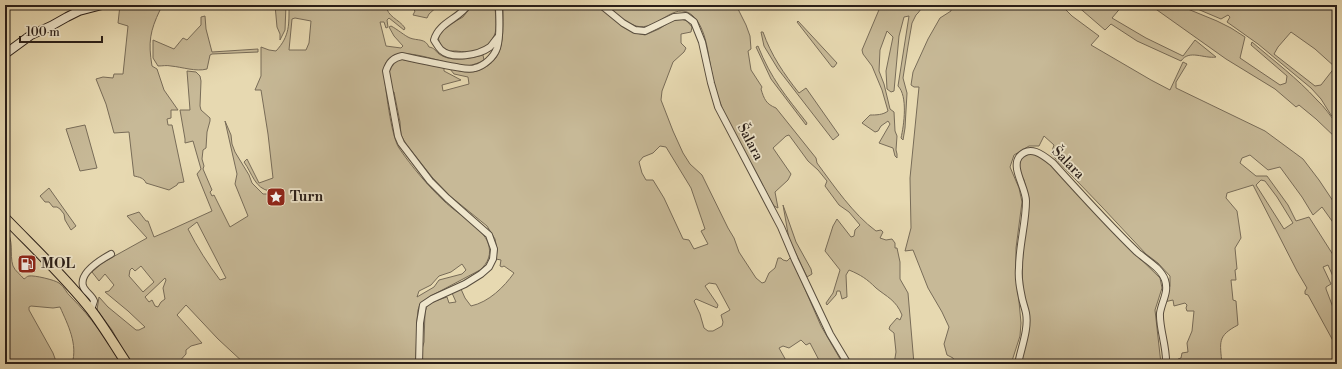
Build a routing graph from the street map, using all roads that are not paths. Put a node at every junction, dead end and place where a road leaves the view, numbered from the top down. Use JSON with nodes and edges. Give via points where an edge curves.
{"nodes":[{"id":1,"x":102,"y":5,"type":"edge"},
{"id":2,"x":468,"y":5,"type":"edge"},
{"id":3,"x":499,"y":5,"type":"edge"},
{"id":4,"x":601,"y":5,"type":"edge"},
{"id":5,"x":499,"y":35,"type":"junction"},
{"id":6,"x":5,"y":54,"type":"edge"},
{"id":7,"x":5,"y":218,"type":"edge"},
{"id":8,"x":111,"y":254,"type":"dead end"},
{"id":9,"x":91,"y":310,"type":"junction"},
{"id":10,"x":127,"y":364,"type":"edge"},
{"id":11,"x":419,"y":364,"type":"edge"},
{"id":12,"x":848,"y":364,"type":"edge"},
{"id":13,"x":1018,"y":364,"type":"edge"},
{"id":14,"x":1166,"y":364,"type":"edge"}],
"edges":[{"from":1,"to":6,"type":"street","via":[[67,17],[31,36]]},
{"from":2,"to":5,"type":"street","via":[[461,14],[436,32],[434,40],[442,51],[453,55],[470,55],[490,46]]},
{"from":3,"to":5,"type":"street"},
{"from":4,"to":12,"type":"street","name":"Šalara","via":[[635,30],[645,31],[674,17],[686,16],[694,22],[702,42],[718,107],[781,227],[830,334]]},
{"from":5,"to":11,"type":"street","via":[[497,49],[490,58],[475,68],[468,69],[402,56],[391,61],[386,71],[400,143],[447,198],[489,235],[494,249],[489,267],[481,274],[423,305]]},
{"from":7,"to":9,"type":"main road"},
{"from":8,"to":9,"type":"street","via":[[91,268],[83,280],[84,287],[94,301]]},
{"from":9,"to":10,"type":"main road"},
{"from":13,"to":14,"type":"street","name":"Šalara","via":[[1026,314],[1018,270],[1026,200],[1016,166],[1019,158],[1028,151],[1037,151],[1053,163],[1164,278],[1167,287],[1160,319]]}]}
